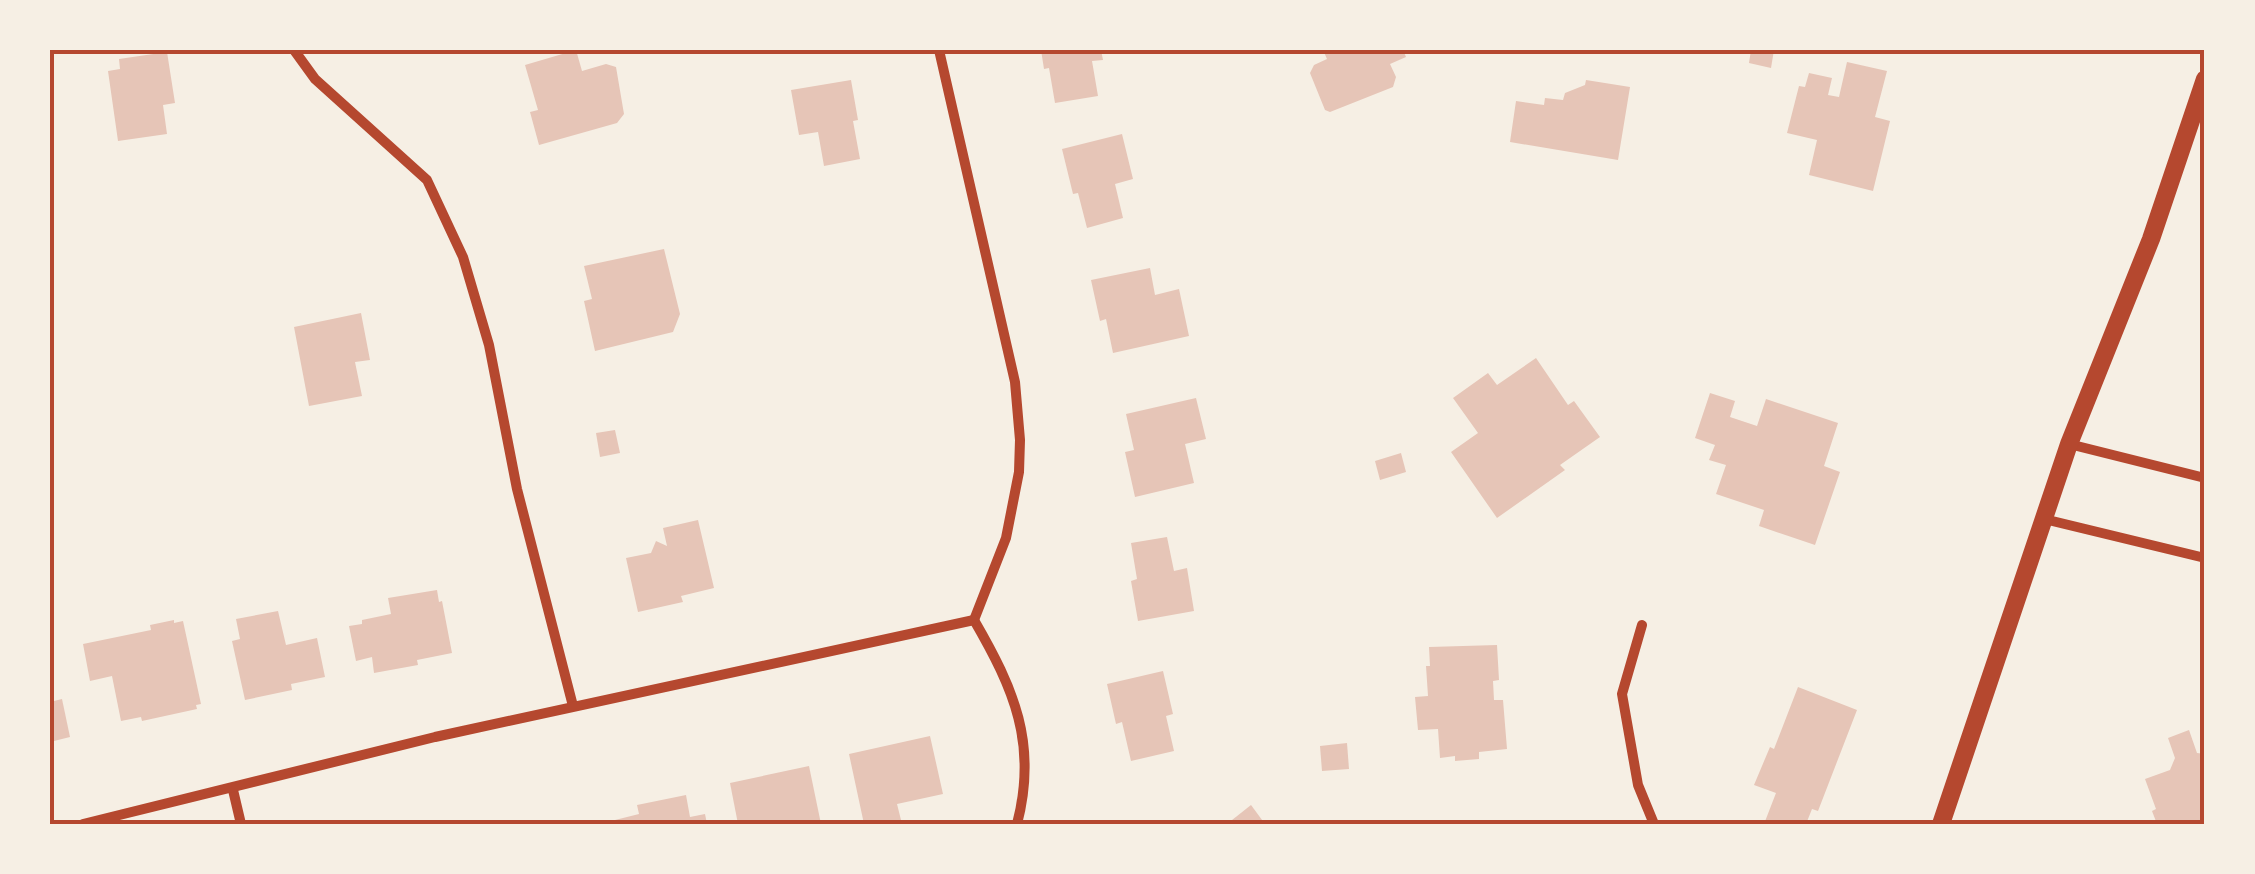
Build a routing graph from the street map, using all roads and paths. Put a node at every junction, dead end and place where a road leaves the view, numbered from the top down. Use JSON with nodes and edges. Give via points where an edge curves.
{"nodes":[{"id":1,"x":294,"y":50,"type":"edge"},
{"id":2,"x":939,"y":50,"type":"edge"},
{"id":3,"x":2205,"y":79,"type":"edge"},
{"id":4,"x":2069,"y":444,"type":"junction"},
{"id":5,"x":2205,"y":478,"type":"edge"},
{"id":6,"x":2044,"y":519,"type":"junction"},
{"id":7,"x":2205,"y":558,"type":"edge"},
{"id":8,"x":974,"y":620,"type":"junction"},
{"id":9,"x":1642,"y":626,"type":"dead end"},
{"id":10,"x":573,"y":706,"type":"junction"},
{"id":11,"x":233,"y":790,"type":"junction"},
{"id":12,"x":83,"y":824,"type":"edge"},
{"id":13,"x":241,"y":824,"type":"edge"},
{"id":14,"x":1017,"y":824,"type":"edge"},
{"id":15,"x":1654,"y":824,"type":"edge"},
{"id":16,"x":1941,"y":824,"type":"edge"}],
"edges":[{"from":1,"to":10,"type":"street","via":[[315,79],[427,180],[463,258],[490,345],[517,488]]},
{"from":2,"to":8,"type":"street","via":[[1015,382],[1020,440],[1006,538]]},
{"from":3,"to":4,"type":"street","via":[[2151,239]]},
{"from":4,"to":5,"type":"street"},
{"from":4,"to":6,"type":"street"},
{"from":6,"to":7,"type":"street"},
{"from":6,"to":16,"type":"street"},
{"from":8,"to":10,"type":"street"},
{"from":8,"to":14,"type":"street","via":[[1017,706],[1025,746]]},
{"from":9,"to":15,"type":"street","via":[[1622,694],[1638,785]]},
{"from":10,"to":11,"type":"street"},
{"from":11,"to":12,"type":"street"},
{"from":11,"to":13,"type":"street"}]}
